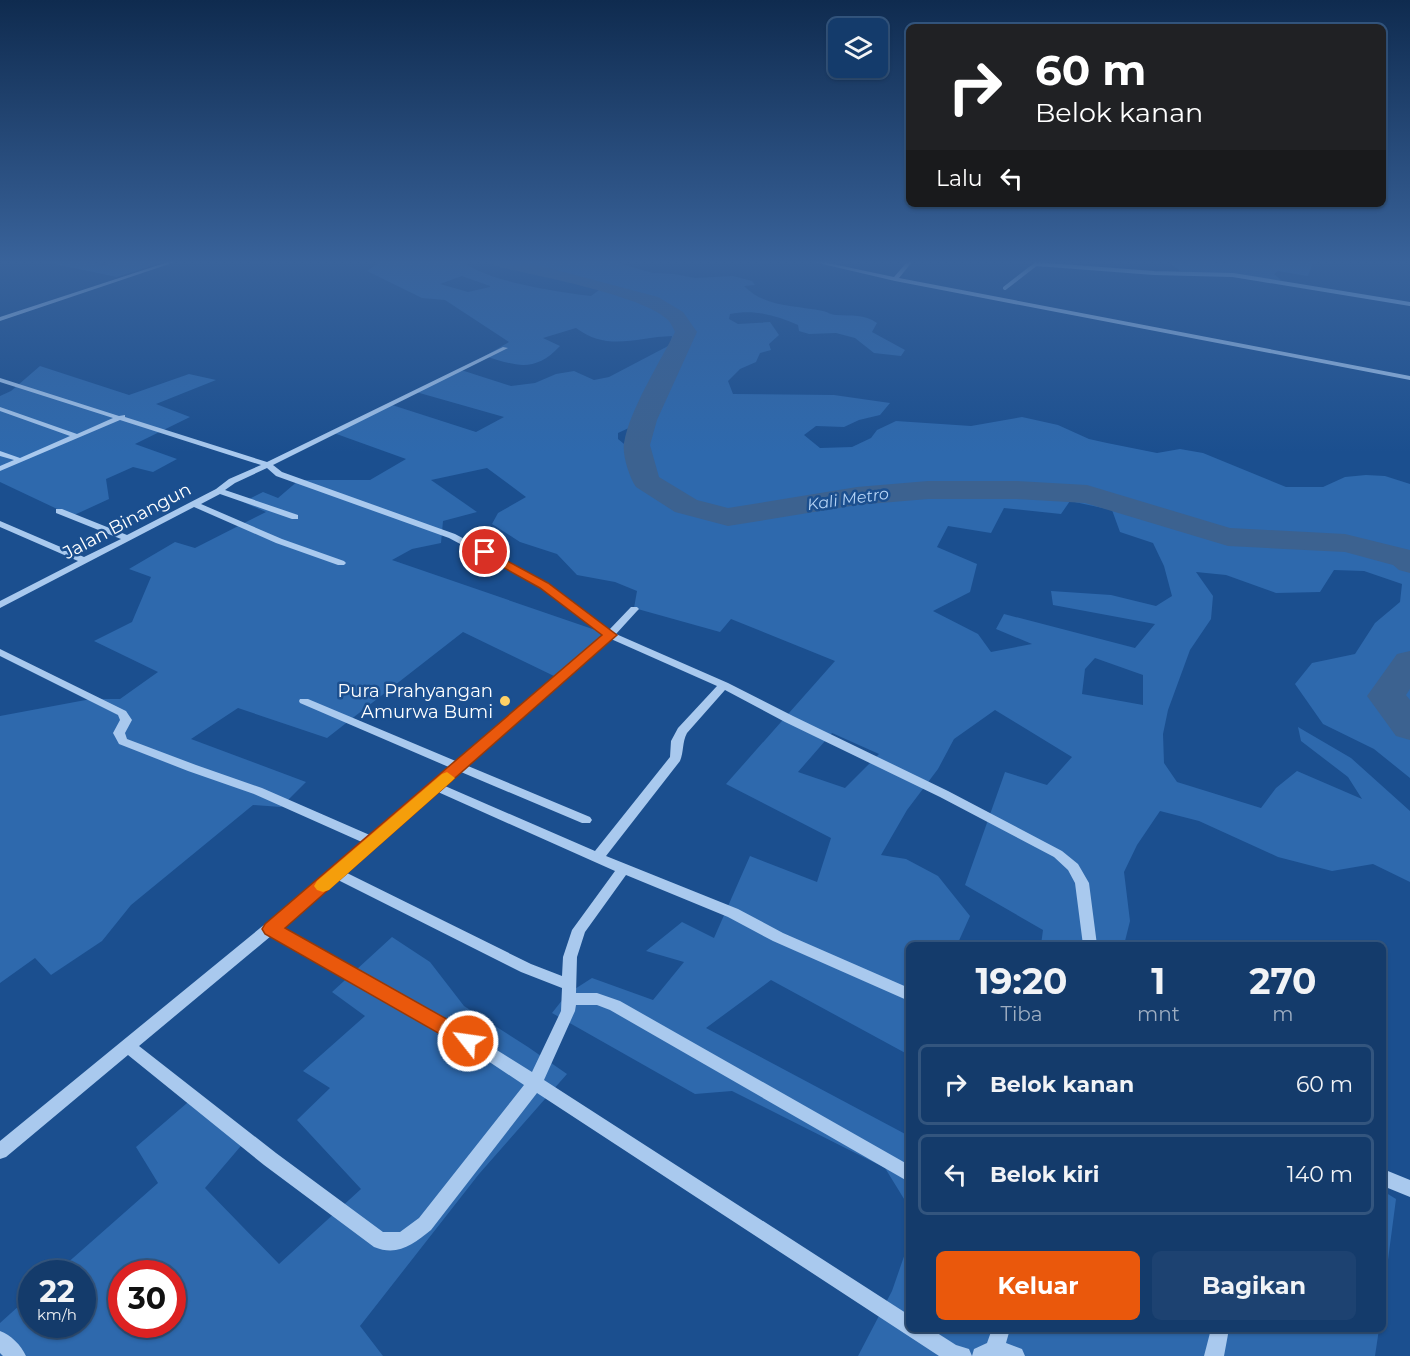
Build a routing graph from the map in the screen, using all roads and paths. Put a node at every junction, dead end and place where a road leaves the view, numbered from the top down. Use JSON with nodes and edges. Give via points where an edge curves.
{"nodes":[{"id":1,"x":1136,"y":325,"type":"edge"},
{"id":2,"x":505,"y":348,"type":"dead end"},
{"id":3,"x":1410,"y":378,"type":"edge"},
{"id":4,"x":0,"y":380,"type":"edge"},
{"id":5,"x":0,"y":409,"type":"edge"},
{"id":6,"x":122,"y":417,"type":"junction"},
{"id":7,"x":76,"y":436,"type":"junction"},
{"id":8,"x":0,"y":453,"type":"edge"},
{"id":9,"x":20,"y":460,"type":"junction"},
{"id":10,"x":268,"y":465,"type":"junction"},
{"id":11,"x":0,"y":469,"type":"edge"},
{"id":12,"x":219,"y":491,"type":"junction"},
{"id":13,"x":194,"y":504,"type":"junction"},
{"id":14,"x":59,"y":510,"type":"dead end"},
{"id":15,"x":295,"y":517,"type":"dead end"},
{"id":16,"x":0,"y":524,"type":"edge"},
{"id":17,"x":129,"y":539,"type":"junction"},
{"id":18,"x":85,"y":561,"type":"junction"},
{"id":19,"x":341,"y":563,"type":"dead end"},
{"id":20,"x":0,"y":605,"type":"edge"},
{"id":21,"x":634,"y":609,"type":"dead end"},
{"id":22,"x":610,"y":635,"type":"junction"},
{"id":23,"x":0,"y":652,"type":"edge"},
{"id":24,"x":724,"y":685,"type":"junction"},
{"id":25,"x":304,"y":700,"type":"dead end"},
{"id":26,"x":458,"y":768,"type":"junction"},
{"id":27,"x":437,"y":787,"type":"junction"},
{"id":28,"x":586,"y":820,"type":"dead end"},
{"id":29,"x":374,"y":842,"type":"junction"},
{"id":30,"x":598,"y":857,"type":"junction"},
{"id":31,"x":622,"y":869,"type":"junction"},
{"id":32,"x":337,"y":874,"type":"junction"},
{"id":33,"x":271,"y":929,"type":"junction"},
{"id":34,"x":1090,"y":942,"type":"edge"},
{"id":35,"x":570,"y":992,"type":"junction"},
{"id":36,"x":906,"y":994,"type":"edge"},
{"id":37,"x":129,"y":1047,"type":"junction"},
{"id":38,"x":534,"y":1084,"type":"junction"},
{"id":39,"x":0,"y":1150,"type":"edge"},
{"id":40,"x":906,"y":1172,"type":"edge"},
{"id":41,"x":1386,"y":1178,"type":"edge"},
{"id":42,"x":1410,"y":1189,"type":"edge"},
{"id":43,"x":906,"y":1324,"type":"edge"},
{"id":44,"x":919,"y":1332,"type":"edge"},
{"id":45,"x":999,"y":1332,"type":"edge"},
{"id":46,"x":1219,"y":1332,"type":"edge"},
{"id":47,"x":0,"y":1340,"type":"edge"},
{"id":48,"x":988,"y":1353,"type":"edge"},
{"id":49,"x":16,"y":1356,"type":"edge"},
{"id":50,"x":962,"y":1356,"type":"edge"},
{"id":51,"x":1016,"y":1356,"type":"edge"},
{"id":52,"x":1214,"y":1356,"type":"edge"}],
"edges":[{"from":1,"to":3,"type":"street"},
{"from":2,"to":10,"type":"street","name":"Jalan Binangun"},
{"from":4,"to":6,"type":"street"},
{"from":5,"to":7,"type":"street"},
{"from":6,"to":7,"type":"street"},
{"from":6,"to":10,"type":"street"},
{"from":7,"to":9,"type":"street"},
{"from":8,"to":9,"type":"street"},
{"from":9,"to":11,"type":"street"},
{"from":10,"to":12,"type":"street","name":"Jalan Binangun"},
{"from":10,"to":22,"type":"street","via":[[279,474],[452,536],[485,552],[544,585]]},
{"from":12,"to":13,"type":"street","name":"Jalan Binangun"},
{"from":12,"to":15,"type":"street"},
{"from":13,"to":17,"type":"street","name":"Jalan Binangun"},
{"from":13,"to":19,"type":"street"},
{"from":14,"to":17,"type":"street"},
{"from":16,"to":18,"type":"street"},
{"from":17,"to":18,"type":"street","name":"Jalan Binangun"},
{"from":18,"to":20,"type":"street","name":"Jalan Binangun"},
{"from":21,"to":22,"type":"street"},
{"from":22,"to":24,"type":"street"},
{"from":22,"to":26,"type":"street"},
{"from":23,"to":29,"type":"street","via":[[122,713],[126,720],[119,733],[123,741],[258,791]]},
{"from":24,"to":30,"type":"street","via":[[682,731],[676,758]]},
{"from":24,"to":34,"type":"street","via":[[1058,854],[1073,867],[1082,883]]},
{"from":25,"to":26,"type":"street"},
{"from":26,"to":27,"type":"street"},
{"from":26,"to":28,"type":"street"},
{"from":27,"to":29,"type":"street"},
{"from":27,"to":30,"type":"street"},
{"from":29,"to":32,"type":"street"},
{"from":30,"to":31,"type":"street"},
{"from":31,"to":35,"type":"street","via":[[579,930],[570,957]]},
{"from":31,"to":36,"type":"street","via":[[733,913]]},
{"from":32,"to":33,"type":"street"},
{"from":32,"to":35,"type":"street"},
{"from":33,"to":37,"type":"street"},
{"from":33,"to":38,"type":"street","via":[[487,1052]]},
{"from":35,"to":38,"type":"street","via":[[568,1011]]},
{"from":35,"to":40,"type":"street","via":[[615,1005]]},
{"from":37,"to":38,"type":"street","via":[[380,1241],[404,1241],[425,1224]]},
{"from":37,"to":39,"type":"street"},
{"from":38,"to":43,"type":"street"},
{"from":41,"to":42,"type":"street"},
{"from":44,"to":50,"type":"street"},
{"from":45,"to":48,"type":"street"},
{"from":46,"to":52,"type":"street"},
{"from":47,"to":49,"type":"street"},
{"from":48,"to":51,"type":"street"}]}
